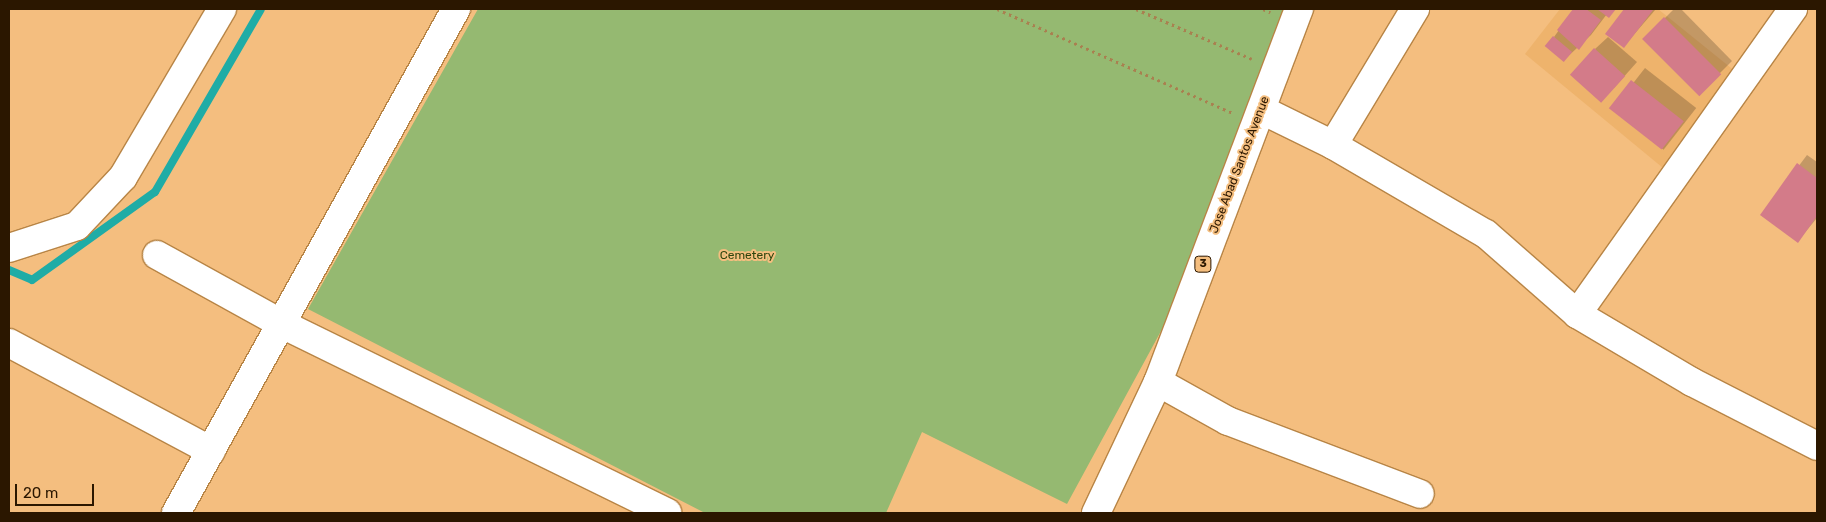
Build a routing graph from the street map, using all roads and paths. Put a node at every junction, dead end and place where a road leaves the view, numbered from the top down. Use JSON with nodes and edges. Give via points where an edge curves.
{"nodes":[{"id":1,"x":222,"y":9,"type":"edge"},
{"id":2,"x":456,"y":9,"type":"edge"},
{"id":3,"x":997,"y":9,"type":"edge"},
{"id":4,"x":1136,"y":9,"type":"edge"},
{"id":5,"x":1298,"y":9,"type":"edge"},
{"id":6,"x":1415,"y":9,"type":"edge"},
{"id":7,"x":1793,"y":9,"type":"edge"},
{"id":8,"x":1276,"y":69,"type":"junction"},
{"id":9,"x":1259,"y":116,"type":"junction"},
{"id":10,"x":1332,"y":145,"type":"junction"},
{"id":11,"x":9,"y":248,"type":"edge"},
{"id":12,"x":157,"y":255,"type":"dead end"},
{"id":13,"x":1578,"y":314,"type":"junction"},
{"id":14,"x":282,"y":324,"type":"junction"},
{"id":15,"x":9,"y":343,"type":"edge"},
{"id":16,"x":1158,"y":382,"type":"junction"},
{"id":17,"x":1814,"y":440,"type":"edge"},
{"id":18,"x":211,"y":451,"type":"junction"},
{"id":19,"x":1420,"y":494,"type":"dead end"},
{"id":20,"x":176,"y":513,"type":"edge"},
{"id":21,"x":667,"y":513,"type":"edge"},
{"id":22,"x":1096,"y":513,"type":"edge"}],
"edges":[{"from":1,"to":11,"type":"main road","via":[[123,177],[77,226]]},
{"from":2,"to":14,"type":"main road"},
{"from":3,"to":9,"type":"path"},
{"from":4,"to":8,"type":"path"},
{"from":5,"to":8,"type":"main road","name":"Jose Abad Santos Avenue","number":"3"},
{"from":6,"to":10,"type":"main road"},
{"from":7,"to":13,"type":"main road"},
{"from":8,"to":9,"type":"main road","name":"Jose Abad Santos Avenue","number":"3"},
{"from":9,"to":10,"type":"main road"},
{"from":9,"to":16,"type":"main road","name":"Jose Abad Santos Avenue","number":"3"},
{"from":10,"to":13,"type":"main road","via":[[1486,234]]},
{"from":12,"to":14,"type":"main road"},
{"from":13,"to":17,"type":"main road","via":[[1692,382]]},
{"from":14,"to":18,"type":"main road"},
{"from":14,"to":21,"type":"main road"},
{"from":15,"to":18,"type":"main road"},
{"from":16,"to":19,"type":"main road","via":[[1228,421]]},
{"from":16,"to":22,"type":"main road","name":"Jose Abad Santos Avenue","number":"3"},
{"from":18,"to":20,"type":"main road"}]}
